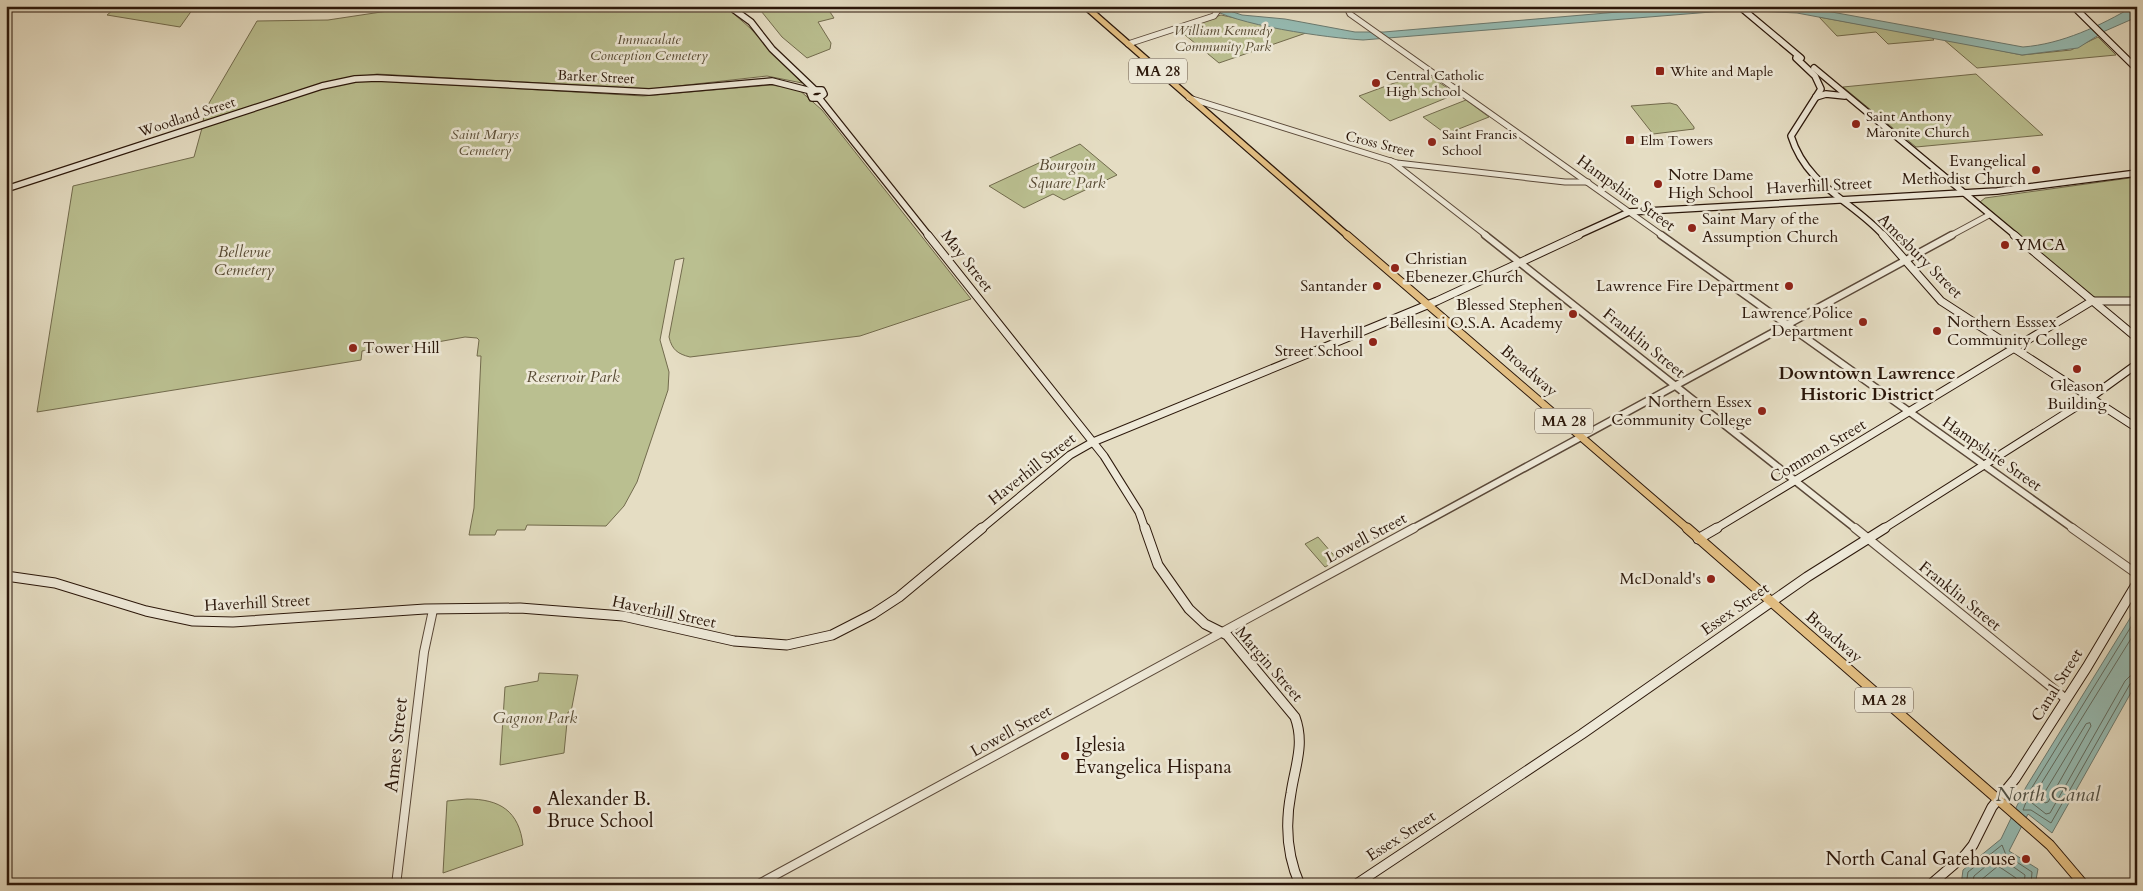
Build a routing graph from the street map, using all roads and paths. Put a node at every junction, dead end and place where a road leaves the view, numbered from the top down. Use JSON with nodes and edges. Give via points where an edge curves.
{"nodes":[{"id":1,"x":729,"y":6,"type":"edge"},
{"id":2,"x":1085,"y":6,"type":"edge"},
{"id":3,"x":1221,"y":6,"type":"edge"},
{"id":4,"x":1346,"y":6,"type":"edge"},
{"id":5,"x":1739,"y":6,"type":"edge"},
{"id":6,"x":2073,"y":6,"type":"edge"},
{"id":7,"x":1128,"y":44,"type":"junction"},
{"id":8,"x":1797,"y":56,"type":"junction"},
{"id":9,"x":2137,"y":69,"type":"edge"},
{"id":10,"x":377,"y":78,"type":"joint"},
{"id":11,"x":813,"y":91,"type":"junction"},
{"id":12,"x":1188,"y":97,"type":"junction"},
{"id":13,"x":1816,"y":97,"type":"junction"},
{"id":14,"x":1847,"y":97,"type":"junction"},
{"id":15,"x":1390,"y":161,"type":"junction"},
{"id":16,"x":2137,"y":173,"type":"edge"},
{"id":17,"x":1588,"y":182,"type":"junction"},
{"id":18,"x":6,"y":189,"type":"edge"},
{"id":19,"x":1962,"y":193,"type":"junction"},
{"id":20,"x":1839,"y":200,"type":"junction"},
{"id":21,"x":1630,"y":212,"type":"junction"},
{"id":22,"x":1989,"y":215,"type":"junction"},
{"id":23,"x":1907,"y":260,"type":"junction"},
{"id":24,"x":1521,"y":263,"type":"junction"},
{"id":25,"x":2092,"y":301,"type":"junction"},
{"id":26,"x":2137,"y":301,"type":"edge"},
{"id":27,"x":1429,"y":305,"type":"junction"},
{"id":28,"x":1788,"y":326,"type":"junction"},
{"id":29,"x":2137,"y":338,"type":"edge"},
{"id":30,"x":2013,"y":349,"type":"junction"},
{"id":31,"x":2137,"y":364,"type":"edge"},
{"id":32,"x":1676,"y":386,"type":"junction"},
{"id":33,"x":2090,"y":398,"type":"junction"},
{"id":34,"x":1910,"y":412,"type":"junction"},
{"id":35,"x":2137,"y":428,"type":"edge"},
{"id":36,"x":1581,"y":436,"type":"junction"},
{"id":37,"x":1093,"y":442,"type":"junction"},
{"id":38,"x":1983,"y":465,"type":"junction"},
{"id":39,"x":1796,"y":480,"type":"junction"},
{"id":40,"x":1867,"y":538,"type":"junction"},
{"id":41,"x":1698,"y":539,"type":"junction"},
{"id":42,"x":2137,"y":574,"type":"edge"},
{"id":43,"x":6,"y":576,"type":"edge"},
{"id":44,"x":2137,"y":583,"type":"edge"},
{"id":45,"x":1770,"y":602,"type":"junction"},
{"id":46,"x":433,"y":610,"type":"junction"},
{"id":47,"x":1221,"y":632,"type":"junction"},
{"id":48,"x":2066,"y":699,"type":"junction"},
{"id":49,"x":1997,"y":799,"type":"junction"},
{"id":50,"x":396,"y":885,"type":"edge"},
{"id":51,"x":757,"y":885,"type":"edge"},
{"id":52,"x":1300,"y":885,"type":"edge"},
{"id":53,"x":1355,"y":885,"type":"edge"},
{"id":54,"x":1930,"y":885,"type":"edge"},
{"id":55,"x":2084,"y":885,"type":"edge"}],
"edges":[{"from":1,"to":11,"type":"main road","via":[[751,22]]},
{"from":2,"to":7,"type":"main road","name":"Broadway","number":"MA 28"},
{"from":3,"to":7,"type":"street","via":[[1214,16]]},
{"from":4,"to":17,"type":"street","name":"Hampshire Street","via":[[1350,14]]},
{"from":5,"to":8,"type":"main road"},
{"from":6,"to":9,"type":"main road"},
{"from":7,"to":12,"type":"main road","name":"Broadway","number":"MA 28"},
{"from":8,"to":13,"type":"main road","via":[[1821,84]]},
{"from":8,"to":14,"type":"main road"},
{"from":10,"to":11,"type":"main road","name":"Barker Street","via":[[649,92],[772,80]]},
{"from":10,"to":18,"type":"main road","name":"Woodland Street","via":[[322,86]]},
{"from":11,"to":37,"type":"main road","name":"May Street","via":[[811,97],[819,98]]},
{"from":12,"to":15,"type":"street","name":"Cross Street"},
{"from":12,"to":27,"type":"main road","name":"Broadway","number":"MA 28"},
{"from":13,"to":14,"type":"main road","via":[[1826,94]]},
{"from":13,"to":20,"type":"main road","name":"Amesbury Street","via":[[1796,126],[1791,143],[1801,159]]},
{"from":14,"to":19,"type":"main road"},
{"from":15,"to":17,"type":"street","name":"Cross Street","via":[[1572,183]]},
{"from":15,"to":24,"type":"street","name":"Franklin Street"},
{"from":16,"to":19,"type":"main road","name":"Haverhill Street"},
{"from":17,"to":21,"type":"street","name":"Hampshire Street"},
{"from":19,"to":20,"type":"main road","name":"Haverhill Street"},
{"from":19,"to":22,"type":"main road"},
{"from":20,"to":21,"type":"main road","name":"Haverhill Street"},
{"from":20,"to":23,"type":"main road","name":"Amesbury Street","via":[[1880,232]]},
{"from":21,"to":24,"type":"main road","name":"Haverhill Street"},
{"from":21,"to":28,"type":"street","name":"Hampshire Street"},
{"from":22,"to":23,"type":"street","name":"Lowell Street"},
{"from":22,"to":25,"type":"main road"},
{"from":23,"to":28,"type":"street","name":"Lowell Street"},
{"from":23,"to":30,"type":"main road","name":"Amesbury Street","via":[[1941,301]]},
{"from":24,"to":27,"type":"main road","name":"Haverhill Street"},
{"from":24,"to":32,"type":"street","name":"Franklin Street"},
{"from":25,"to":26,"type":"main road"},
{"from":25,"to":29,"type":"main road"},
{"from":25,"to":30,"type":"main road","name":"Common Street"},
{"from":27,"to":36,"type":"main road","name":"Broadway","number":"MA 28"},
{"from":27,"to":37,"type":"main road","name":"Haverhill Street"},
{"from":28,"to":32,"type":"street","name":"Lowell Street"},
{"from":28,"to":34,"type":"street","name":"Hampshire Street"},
{"from":30,"to":33,"type":"main road","name":"Amesbury Street"},
{"from":30,"to":34,"type":"main road","name":"Common Street"},
{"from":31,"to":33,"type":"main road","name":"Essex Street"},
{"from":32,"to":36,"type":"street","name":"Lowell Street"},
{"from":32,"to":39,"type":"street","name":"Franklin Street"},
{"from":33,"to":35,"type":"main road","name":"Amesbury Street"},
{"from":33,"to":38,"type":"main road","name":"Essex Street"},
{"from":34,"to":38,"type":"street","name":"Hampshire Street"},
{"from":34,"to":39,"type":"main road","name":"Common Street"},
{"from":36,"to":41,"type":"main road","name":"Broadway","number":"MA 28"},
{"from":36,"to":47,"type":"street","name":"Lowell Street"},
{"from":37,"to":46,"type":"main road","name":"Haverhill Street","via":[[1070,454],[876,614],[813,640],[788,645],[757,645],[647,620],[556,610]]},
{"from":37,"to":47,"type":"main road","name":"Margin Street","via":[[1139,512],[1158,565],[1189,609],[1205,624]]},
{"from":38,"to":40,"type":"main road","name":"Essex Street"},
{"from":38,"to":42,"type":"street","name":"Hampshire Street"},
{"from":39,"to":40,"type":"street","name":"Franklin Street"},
{"from":39,"to":41,"type":"main road","name":"Common Street"},
{"from":40,"to":45,"type":"main road","name":"Essex Street"},
{"from":40,"to":48,"type":"street","name":"Franklin Street"},
{"from":41,"to":45,"type":"main road","name":"Broadway","number":"MA 28"},
{"from":43,"to":46,"type":"main road","name":"Haverhill Street","via":[[36,578],[77,587],[136,607],[196,621]]},
{"from":44,"to":48,"type":"main road","name":"Canal Street"},
{"from":45,"to":49,"type":"main road","name":"Broadway","number":"MA 28"},
{"from":45,"to":53,"type":"main road","name":"Essex Street","via":[[1582,734]]},
{"from":46,"to":50,"type":"street","name":"Ames Street","via":[[424,652]]},
{"from":47,"to":51,"type":"street","name":"Lowell Street"},
{"from":47,"to":52,"type":"main road","name":"Margin Street","via":[[1260,674],[1299,725],[1302,741],[1290,797],[1289,820],[1292,860]]},
{"from":48,"to":49,"type":"main road","name":"Canal Street","via":[[2015,779]]},
{"from":49,"to":54,"type":"main road","name":"Canal Street","via":[[1973,845]]},
{"from":49,"to":55,"type":"main road","number":"MA 28","via":[[2050,845]]}]}
